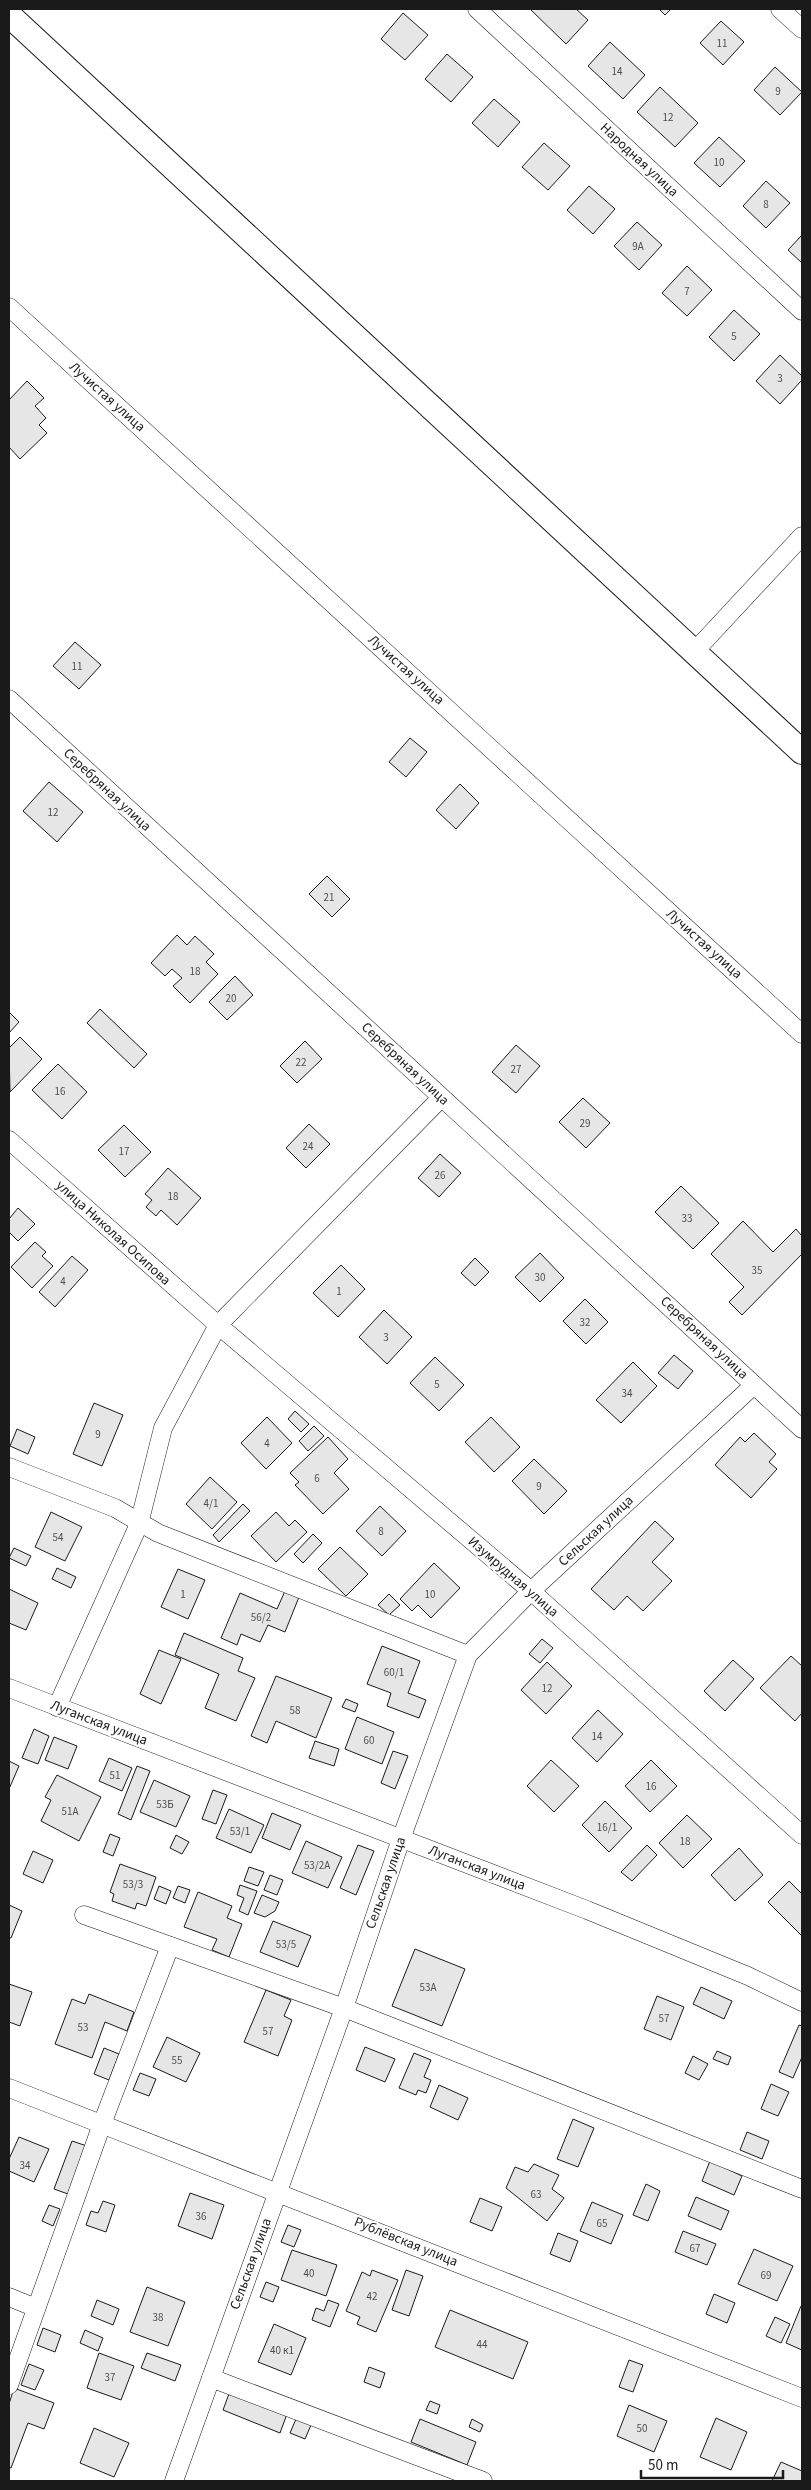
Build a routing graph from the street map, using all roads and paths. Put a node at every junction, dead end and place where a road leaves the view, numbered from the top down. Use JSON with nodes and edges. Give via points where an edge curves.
{"nodes":[{"id":1,"x":476,"y":9,"type":"edge"},
{"id":2,"x":780,"y":9,"type":"edge"},
{"id":3,"x":9,"y":15,"type":"edge"},
{"id":4,"x":802,"y":30,"type":"edge"},
{"id":5,"x":9,"y":307,"type":"edge"},
{"id":6,"x":802,"y":311,"type":"edge"},
{"id":7,"x":802,"y":536,"type":"edge"},
{"id":8,"x":694,"y":652,"type":"junction"},
{"id":9,"x":9,"y":699,"type":"edge"},
{"id":10,"x":802,"y":752,"type":"edge"},
{"id":11,"x":802,"y":1034,"type":"edge"},
{"id":12,"x":441,"y":1098,"type":"junction"},
{"id":13,"x":9,"y":1140,"type":"edge"},
{"id":14,"x":218,"y":1325,"type":"junction"},
{"id":15,"x":754,"y":1385,"type":"junction"},
{"id":16,"x":802,"y":1429,"type":"edge"},
{"id":17,"x":9,"y":1467,"type":"edge"},
{"id":18,"x":139,"y":1524,"type":"junction"},
{"id":19,"x":531,"y":1591,"type":"junction"},
{"id":20,"x":468,"y":1655,"type":"junction"},
{"id":21,"x":9,"y":1688,"type":"edge"},
{"id":22,"x":57,"y":1707,"type":"junction"},
{"id":23,"x":802,"y":1835,"type":"edge"},
{"id":24,"x":401,"y":1839,"type":"junction"},
{"id":25,"x":84,"y":1915,"type":"dead end"},
{"id":26,"x":170,"y":1946,"type":"junction"},
{"id":27,"x":802,"y":2002,"type":"edge"},
{"id":28,"x":344,"y":2008,"type":"junction"},
{"id":29,"x":9,"y":2088,"type":"edge"},
{"id":30,"x":102,"y":2124,"type":"junction"},
{"id":31,"x":802,"y":2188,"type":"edge"},
{"id":32,"x":277,"y":2191,"type":"junction"},
{"id":33,"x":9,"y":2297,"type":"edge"},
{"id":34,"x":36,"y":2308,"type":"junction"},
{"id":35,"x":211,"y":2378,"type":"junction"},
{"id":36,"x":9,"y":2385,"type":"edge"},
{"id":37,"x":802,"y":2398,"type":"edge"},
{"id":38,"x":174,"y":2481,"type":"edge"},
{"id":39,"x":483,"y":2481,"type":"edge"}],
"edges":[{"from":1,"to":6,"type":"street","name":"Народная улица"},
{"from":2,"to":4,"type":"street"},
{"from":3,"to":8,"type":"main road"},
{"from":5,"to":11,"type":"street","name":"Лучистая улица"},
{"from":7,"to":8,"type":"street"},
{"from":8,"to":10,"type":"main road"},
{"from":9,"to":12,"type":"street","name":"Серебряная улица"},
{"from":12,"to":14,"type":"street"},
{"from":12,"to":15,"type":"street","name":"Серебряная улица"},
{"from":13,"to":14,"type":"street","name":"улица Николая Осипова"},
{"from":14,"to":18,"type":"street","via":[[163,1428]]},
{"from":14,"to":19,"type":"street","name":"Изумрудная улица"},
{"from":15,"to":16,"type":"street","name":"Серебряная улица"},
{"from":15,"to":19,"type":"street","name":"Сельская улица"},
{"from":17,"to":18,"type":"street","via":[[116,1508]]},
{"from":18,"to":20,"type":"street"},
{"from":18,"to":22,"type":"street"},
{"from":19,"to":20,"type":"street","name":"Сельская улица"},
{"from":19,"to":23,"type":"street","name":"Изумрудная улица"},
{"from":20,"to":24,"type":"street","name":"Сельская улица"},
{"from":21,"to":22,"type":"street","name":"Луганская улица"},
{"from":22,"to":24,"type":"street","name":"Луганская улица"},
{"from":24,"to":27,"type":"street","name":"Луганская улица","via":[[587,1910],[748,1976]]},
{"from":24,"to":28,"type":"street","name":"Сельская улица"},
{"from":25,"to":26,"type":"street"},
{"from":26,"to":28,"type":"street"},
{"from":26,"to":30,"type":"street"},
{"from":28,"to":31,"type":"street"},
{"from":28,"to":32,"type":"street","name":"Сельская улица"},
{"from":29,"to":30,"type":"street","name":"Рублёвская улица"},
{"from":30,"to":32,"type":"street","name":"Рублёвская улица"},
{"from":30,"to":34,"type":"street"},
{"from":32,"to":35,"type":"street","name":"Сельская улица"},
{"from":32,"to":37,"type":"street","name":"Рублёвская улица"},
{"from":33,"to":34,"type":"street"},
{"from":34,"to":36,"type":"street"},
{"from":35,"to":38,"type":"street","name":"Сельская улица"},
{"from":35,"to":39,"type":"street"}]}
